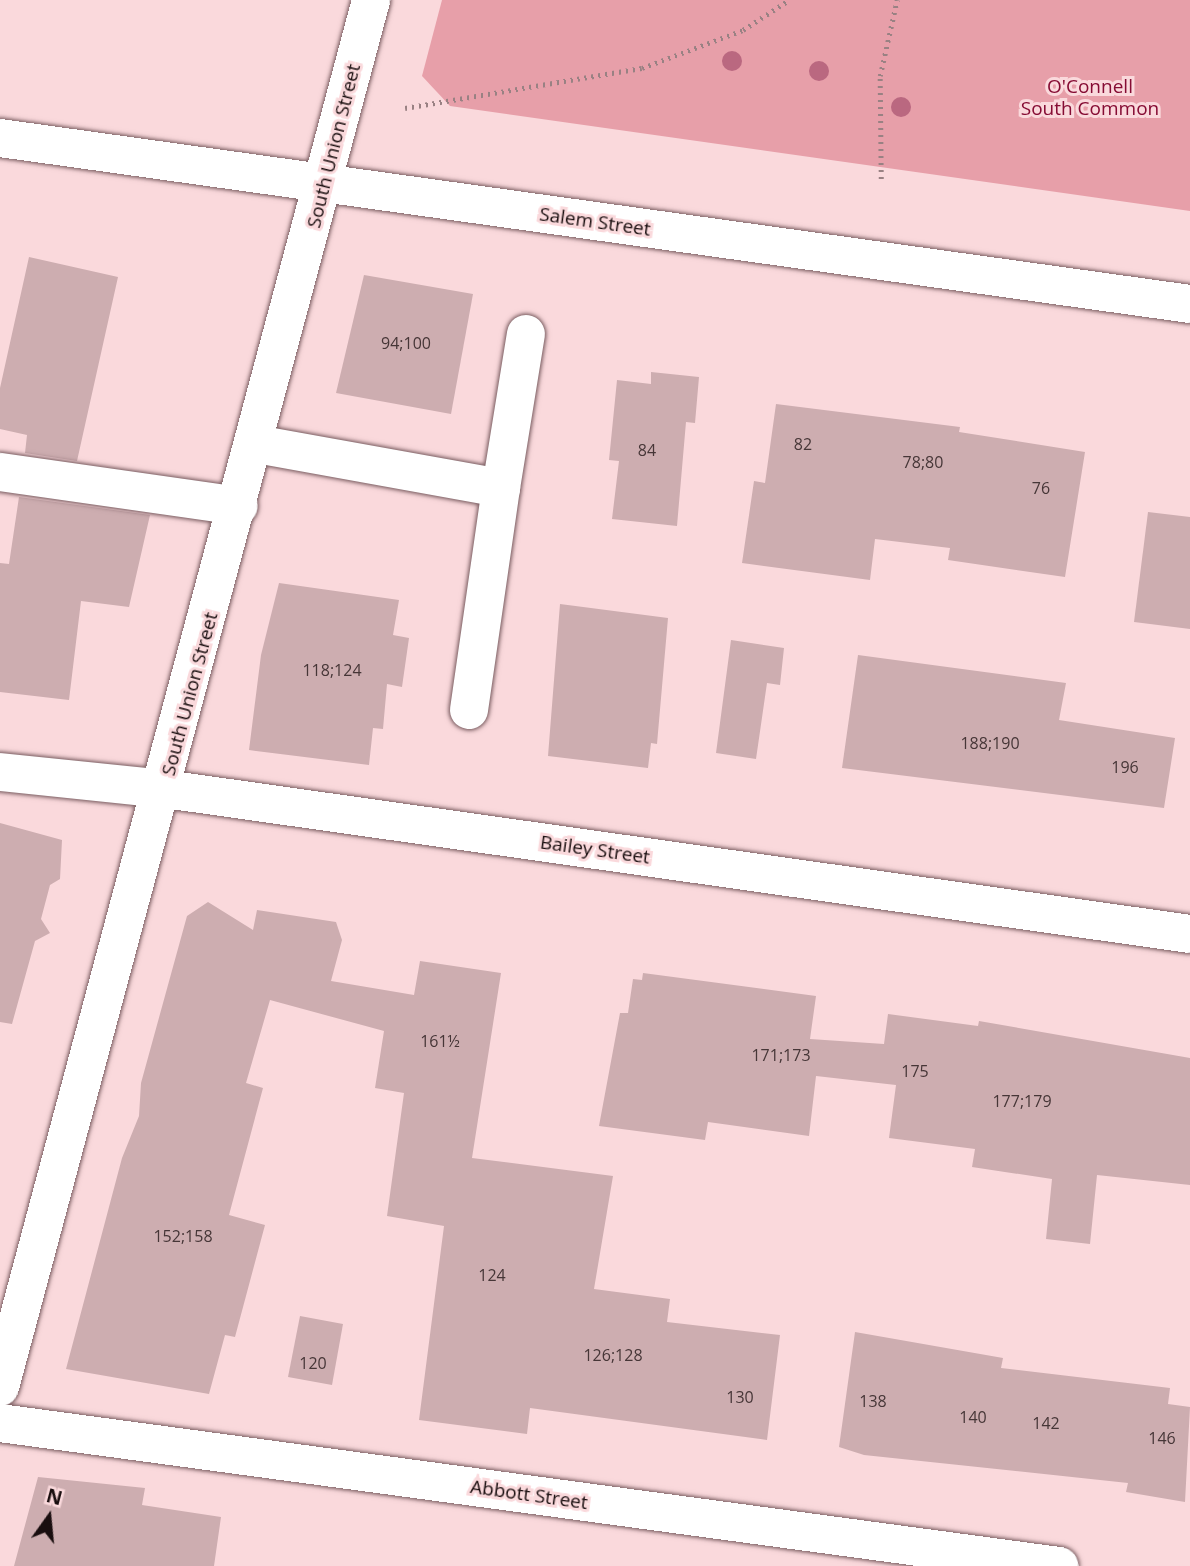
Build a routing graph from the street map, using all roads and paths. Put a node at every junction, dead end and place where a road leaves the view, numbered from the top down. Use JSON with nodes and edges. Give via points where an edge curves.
{"nodes":[{"id":1,"x":371,"y":0,"type":"edge"},
{"id":2,"x":789,"y":0,"type":"edge"},
{"id":3,"x":897,"y":0,"type":"edge"},
{"id":4,"x":405,"y":108,"type":"dead end"},
{"id":5,"x":0,"y":138,"type":"edge"},
{"id":6,"x":881,"y":179,"type":"dead end"},
{"id":7,"x":324,"y":183,"type":"junction"},
{"id":8,"x":1190,"y":304,"type":"edge"},
{"id":9,"x":526,"y":334,"type":"dead end"},
{"id":10,"x":256,"y":444,"type":"junction"},
{"id":11,"x":0,"y":472,"type":"edge"},
{"id":12,"x":501,"y":488,"type":"junction"},
{"id":13,"x":239,"y":506,"type":"junction"},
{"id":14,"x":469,"y":710,"type":"dead end"},
{"id":15,"x":0,"y":772,"type":"edge"},
{"id":16,"x":165,"y":789,"type":"junction"},
{"id":17,"x":1190,"y":934,"type":"edge"},
{"id":18,"x":0,"y":1387,"type":"edge"},
{"id":19,"x":0,"y":1423,"type":"edge"},
{"id":20,"x":1041,"y":1565,"type":"edge"}],
"edges":[{"from":1,"to":7,"type":"main road","name":"South Union Street"},
{"from":2,"to":4,"type":"path","via":[[743,30],[642,68]]},
{"from":3,"to":6,"type":"path","via":[[880,76]]},
{"from":5,"to":7,"type":"main road","name":"Salem Street"},
{"from":7,"to":8,"type":"main road","name":"Salem Street"},
{"from":7,"to":10,"type":"main road","name":"South Union Street"},
{"from":9,"to":12,"type":"main road"},
{"from":10,"to":12,"type":"main road"},
{"from":10,"to":13,"type":"main road","name":"South Union Street"},
{"from":11,"to":13,"type":"main road"},
{"from":12,"to":14,"type":"main road"},
{"from":13,"to":16,"type":"main road","name":"South Union Street"},
{"from":15,"to":16,"type":"main road","name":"Bailey Street"},
{"from":16,"to":17,"type":"main road","name":"Bailey Street"},
{"from":16,"to":18,"type":"main road","name":"South Union Street"},
{"from":19,"to":20,"type":"main road","name":"Abbott Street"}]}
